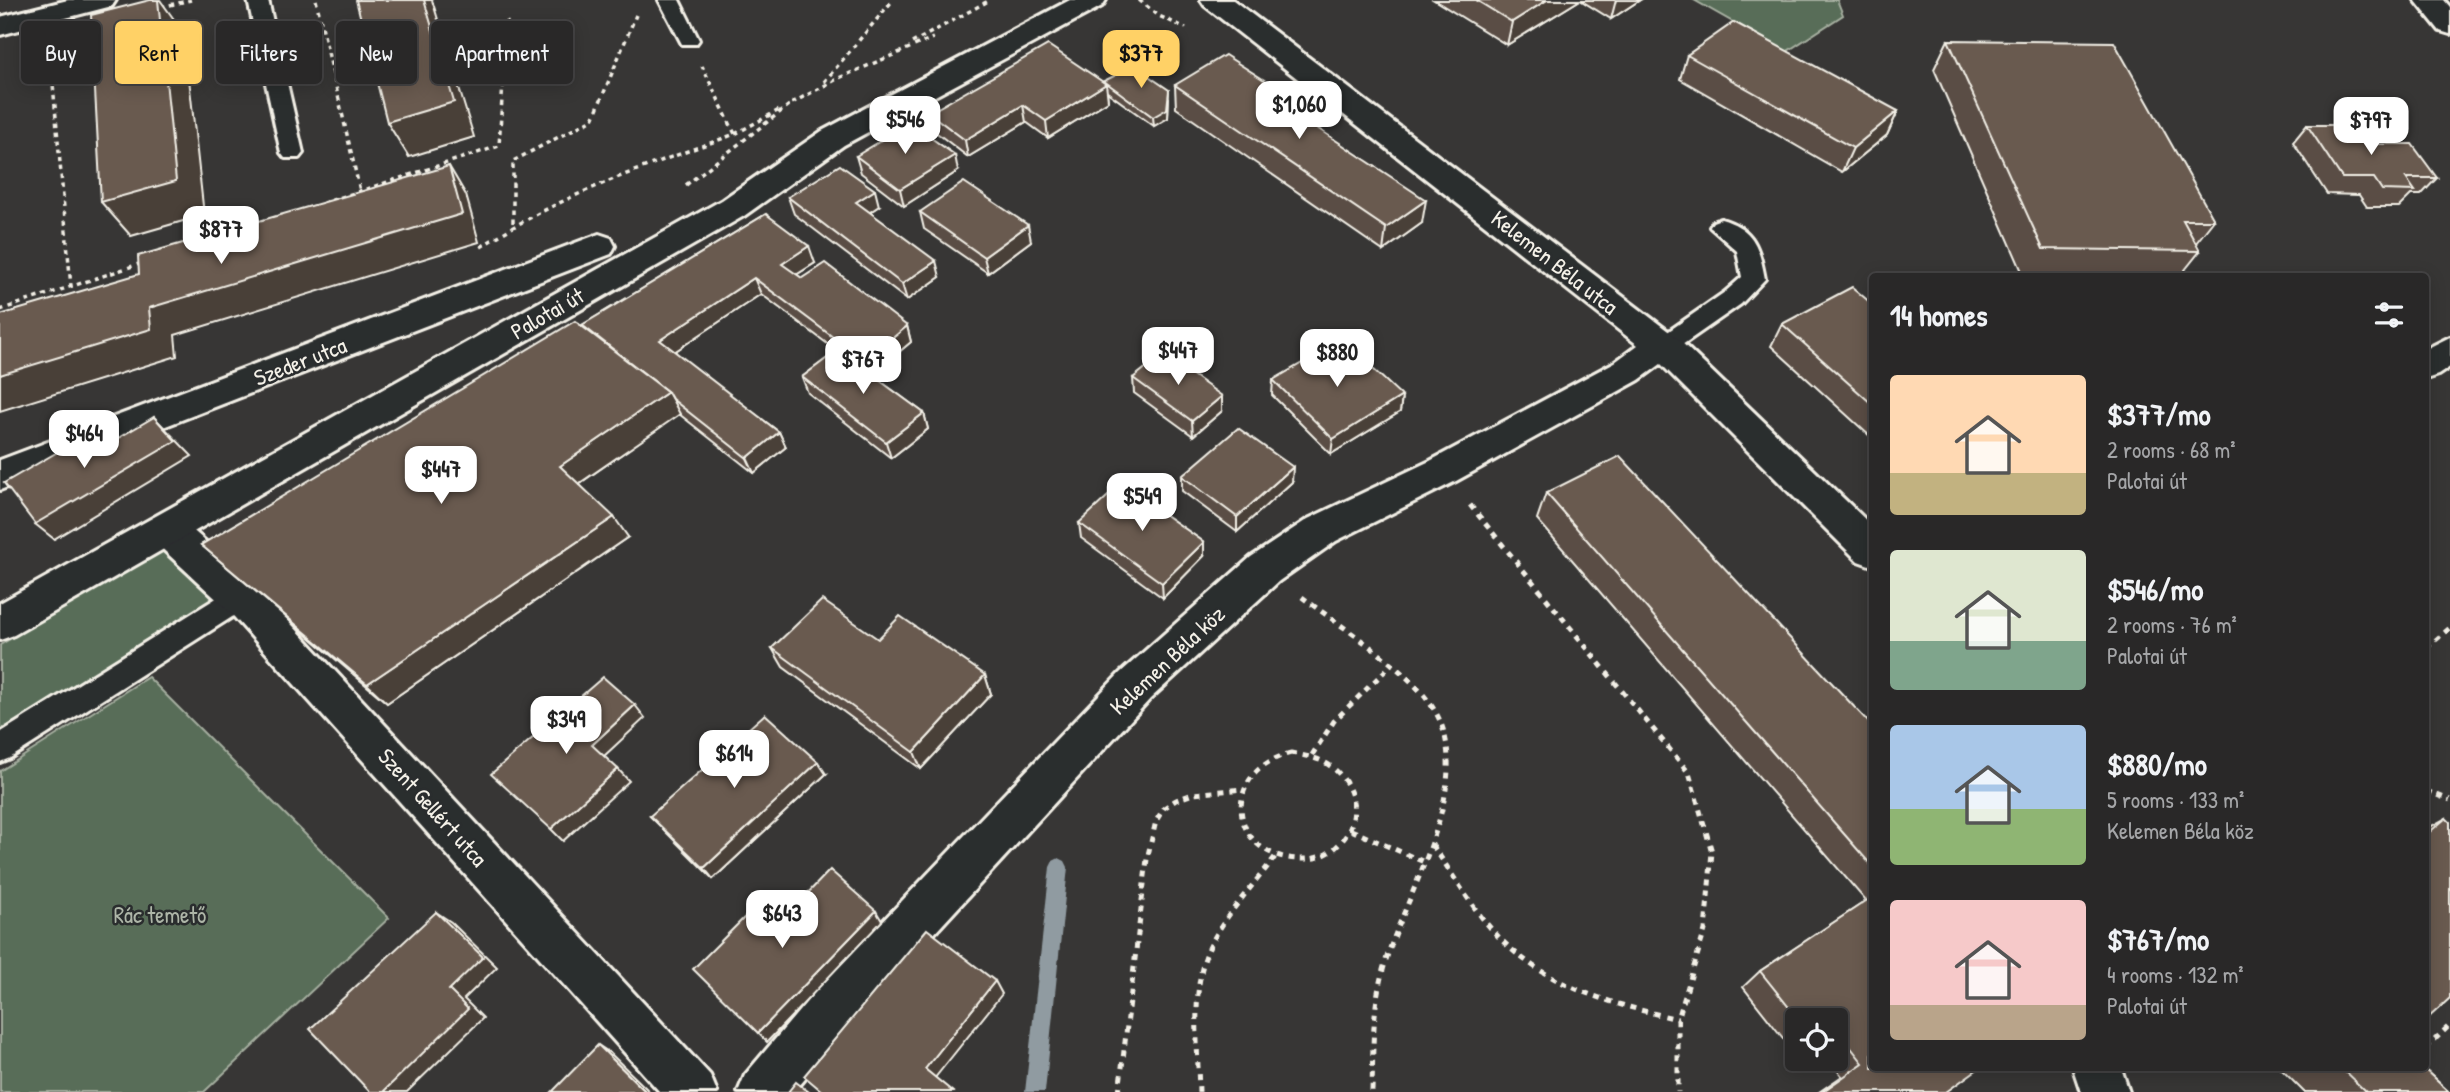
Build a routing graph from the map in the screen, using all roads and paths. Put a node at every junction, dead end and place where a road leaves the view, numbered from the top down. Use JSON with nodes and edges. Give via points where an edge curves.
{"nodes":[{"id":1,"x":102,"y":0,"type":"edge"},
{"id":2,"x":257,"y":0,"type":"edge"},
{"id":3,"x":316,"y":0,"type":"edge"},
{"id":4,"x":669,"y":0,"type":"edge"},
{"id":5,"x":893,"y":0,"type":"edge"},
{"id":6,"x":990,"y":0,"type":"edge"},
{"id":7,"x":1092,"y":0,"type":"edge"},
{"id":8,"x":1139,"y":0,"type":"edge"},
{"id":9,"x":1215,"y":0,"type":"edge"},
{"id":10,"x":2429,"y":0,"type":"edge"},
{"id":11,"x":637,"y":12,"type":"dead end"},
{"id":12,"x":47,"y":14,"type":"junction"},
{"id":13,"x":507,"y":19,"type":"dead end"},
{"id":14,"x":1177,"y":24,"type":"dead end"},
{"id":15,"x":2450,"y":25,"type":"edge"},
{"id":16,"x":0,"y":26,"type":"edge"},
{"id":17,"x":689,"y":40,"type":"joint"},
{"id":18,"x":821,"y":86,"type":"junction"},
{"id":19,"x":735,"y":134,"type":"junction"},
{"id":20,"x":292,"y":153,"type":"dead end"},
{"id":21,"x":360,"y":191,"type":"junction"},
{"id":22,"x":321,"y":204,"type":"edge"},
{"id":23,"x":513,"y":223,"type":"junction"},
{"id":24,"x":1721,"y":227,"type":"dead end"},
{"id":25,"x":599,"y":246,"type":"dead end"},
{"id":26,"x":471,"y":254,"type":"dead end"},
{"id":27,"x":150,"y":261,"type":"edge"},
{"id":28,"x":71,"y":287,"type":"junction"},
{"id":29,"x":0,"y":310,"type":"edge"},
{"id":30,"x":1664,"y":346,"type":"junction"},
{"id":31,"x":2450,"y":351,"type":"edge"},
{"id":32,"x":2429,"y":364,"type":"edge"},
{"id":33,"x":1443,"y":471,"type":"junction"},
{"id":34,"x":0,"y":475,"type":"edge"},
{"id":35,"x":166,"y":529,"type":"junction"},
{"id":36,"x":1869,"y":547,"type":"edge"},
{"id":37,"x":1265,"y":569,"type":"junction"},
{"id":38,"x":241,"y":597,"type":"junction"},
{"id":39,"x":0,"y":624,"type":"edge"},
{"id":40,"x":2450,"y":628,"type":"edge"},
{"id":41,"x":2429,"y":646,"type":"edge"},
{"id":42,"x":1391,"y":665,"type":"junction"},
{"id":43,"x":0,"y":749,"type":"edge"},
{"id":44,"x":1312,"y":755,"type":"junction"},
{"id":45,"x":1243,"y":789,"type":"junction"},
{"id":46,"x":2429,"y":792,"type":"edge"},
{"id":47,"x":2450,"y":800,"type":"edge"},
{"id":48,"x":1351,"y":830,"type":"junction"},
{"id":49,"x":1432,"y":845,"type":"junction"},
{"id":50,"x":1275,"y":856,"type":"junction"},
{"id":51,"x":1424,"y":862,"type":"junction"},
{"id":52,"x":1678,"y":1019,"type":"junction"},
{"id":53,"x":2450,"y":1025,"type":"edge"},
{"id":54,"x":2429,"y":1045,"type":"edge"},
{"id":55,"x":2098,"y":1071,"type":"edge"},
{"id":56,"x":694,"y":1092,"type":"edge"},
{"id":57,"x":762,"y":1092,"type":"edge"},
{"id":58,"x":1119,"y":1092,"type":"edge"},
{"id":59,"x":1199,"y":1092,"type":"edge"},
{"id":60,"x":1372,"y":1092,"type":"edge"},
{"id":61,"x":1678,"y":1092,"type":"edge"},
{"id":62,"x":2105,"y":1092,"type":"edge"}],
"edges":[{"from":1,"to":12,"type":"street"},
{"from":2,"to":20,"type":"lane"},
{"from":3,"to":21,"type":"path"},
{"from":4,"to":17,"type":"lane"},
{"from":5,"to":18,"type":"path"},
{"from":6,"to":18,"type":"path","via":[[896,52]]},
{"from":7,"to":35,"type":"street","name":"Palotai út","via":[[833,138],[733,208]]},
{"from":8,"to":14,"type":"path"},
{"from":9,"to":30,"type":"street","name":"Kelemen Béla utca"},
{"from":10,"to":15,"type":"street"},
{"from":11,"to":23,"type":"path","via":[[593,118],[513,161]]},
{"from":12,"to":16,"type":"street"},
{"from":12,"to":28,"type":"path"},
{"from":13,"to":21,"type":"path","via":[[499,146]]},
{"from":17,"to":19,"type":"path"},
{"from":18,"to":19,"type":"path"},
{"from":19,"to":23,"type":"path","via":[[600,184]]},
{"from":21,"to":22,"type":"path"},
{"from":23,"to":26,"type":"path"},
{"from":24,"to":30,"type":"lane","via":[[1748,247],[1754,279]]},
{"from":25,"to":34,"type":"street","name":"Szeder utca"},
{"from":27,"to":28,"type":"path"},
{"from":28,"to":29,"type":"path"},
{"from":30,"to":33,"type":"street","name":"Kelemen Béla köz","via":[[1627,371]]},
{"from":30,"to":36,"type":"street","name":"Kelemen Béla utca"},
{"from":31,"to":32,"type":"street"},
{"from":33,"to":37,"type":"street","name":"Kelemen Béla köz","via":[[1322,530]]},
{"from":33,"to":52,"type":"path","via":[[1689,773],[1712,852],[1705,930]]},
{"from":35,"to":38,"type":"street","name":"Szent Gellért utca"},
{"from":35,"to":39,"type":"street","name":"Palotai út"},
{"from":37,"to":42,"type":"path"},
{"from":37,"to":57,"type":"street","name":"Kelemen Béla köz","via":[[1135,686],[832,1008]]},
{"from":38,"to":43,"type":"lane"},
{"from":38,"to":56,"type":"street","name":"Szent Gellért utca"},
{"from":40,"to":41,"type":"path"},
{"from":42,"to":44,"type":"path","via":[[1334,721]]},
{"from":42,"to":49,"type":"path","via":[[1434,708],[1447,744],[1445,794]]},
{"from":44,"to":45,"type":"path","via":[[1291,753],[1270,759],[1253,772]]},
{"from":44,"to":48,"type":"path","via":[[1334,766],[1349,784],[1356,807]]},
{"from":45,"to":50,"type":"path","via":[[1240,808],[1245,828],[1257,845]]},
{"from":45,"to":58,"type":"path","via":[[1189,793],[1155,818]]},
{"from":46,"to":47,"type":"path"},
{"from":48,"to":50,"type":"path","via":[[1338,847],[1319,858],[1297,861]]},
{"from":48,"to":51,"type":"path"},
{"from":49,"to":51,"type":"path"},
{"from":49,"to":52,"type":"path","via":[[1496,935],[1527,962],[1570,988],[1622,1007]]},
{"from":50,"to":59,"type":"path","via":[[1219,931],[1203,961]]},
{"from":51,"to":60,"type":"path","via":[[1382,972]]},
{"from":52,"to":61,"type":"path"},
{"from":53,"to":54,"type":"path"},
{"from":55,"to":62,"type":"street"}]}
